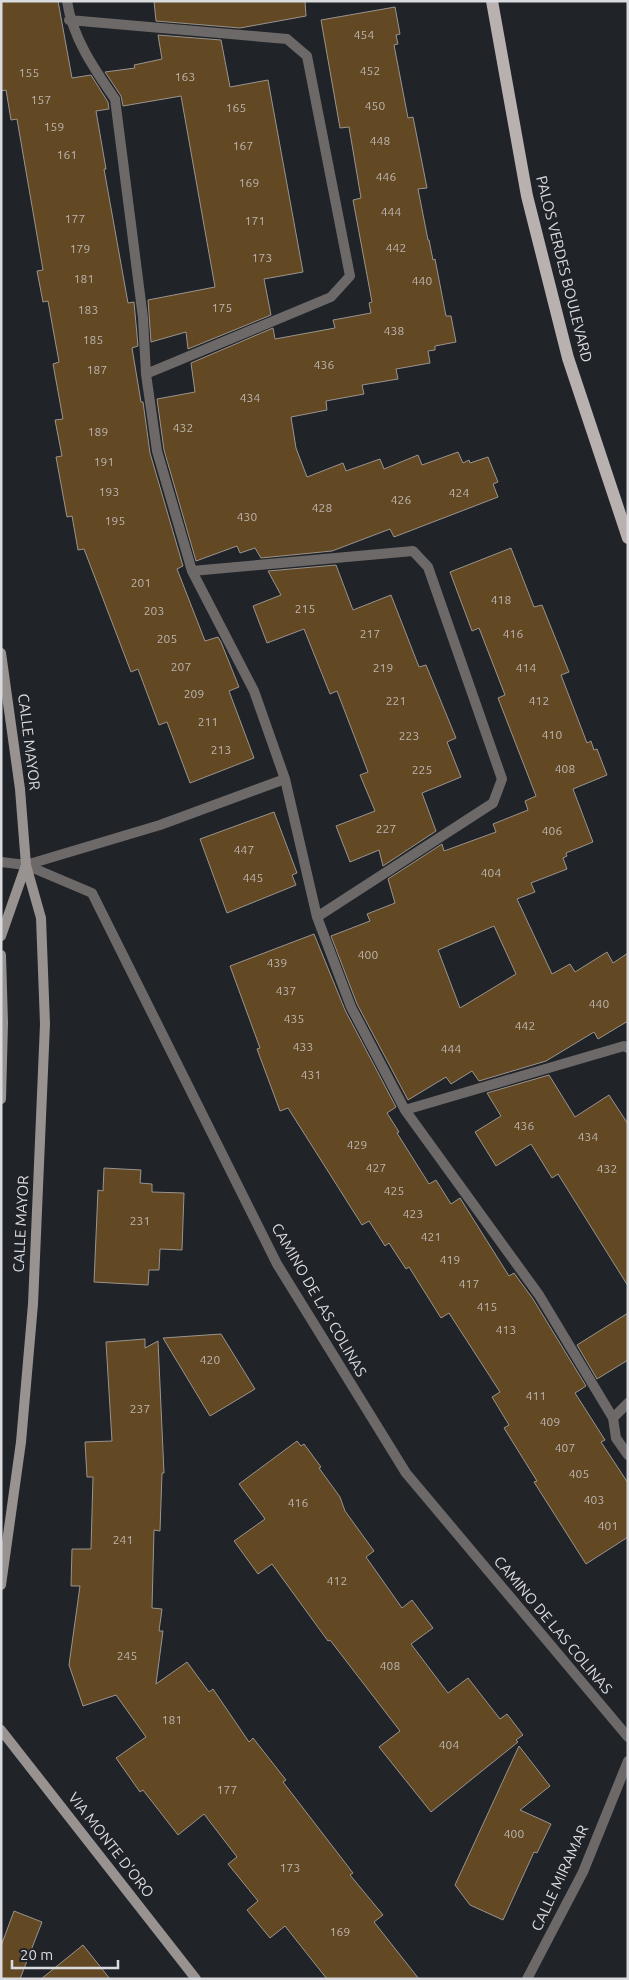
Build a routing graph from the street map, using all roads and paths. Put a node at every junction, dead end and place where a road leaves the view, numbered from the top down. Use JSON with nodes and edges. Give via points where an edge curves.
{"nodes":[{"id":1,"x":67,"y":1,"type":"edge"},
{"id":2,"x":492,"y":1,"type":"edge"},
{"id":3,"x":69,"y":20,"type":"junction"},
{"id":4,"x":146,"y":374,"type":"junction"},
{"id":5,"x":628,"y":538,"type":"edge"},
{"id":6,"x":192,"y":571,"type":"junction"},
{"id":7,"x":1,"y":653,"type":"edge"},
{"id":8,"x":285,"y":779,"type":"junction"},
{"id":9,"x":1,"y":862,"type":"edge"},
{"id":10,"x":26,"y":865,"type":"junction"},
{"id":11,"x":317,"y":917,"type":"junction"},
{"id":12,"x":1,"y":936,"type":"edge"},
{"id":13,"x":1,"y":955,"type":"edge"},
{"id":14,"x":628,"y":1048,"type":"edge"},
{"id":15,"x":1,"y":1099,"type":"edge"},
{"id":16,"x":405,"y":1110,"type":"junction"},
{"id":17,"x":628,"y":1403,"type":"edge"},
{"id":18,"x":613,"y":1418,"type":"junction"},
{"id":19,"x":628,"y":1455,"type":"edge"},
{"id":20,"x":1,"y":1585,"type":"edge"},
{"id":21,"x":1,"y":1730,"type":"edge"},
{"id":22,"x":628,"y":1737,"type":"edge"},
{"id":23,"x":628,"y":1761,"type":"edge"},
{"id":24,"x":196,"y":1979,"type":"edge"},
{"id":25,"x":527,"y":1979,"type":"edge"}],
"edges":[{"from":1,"to":3,"type":"street"},
{"from":2,"to":5,"type":"main road","name":"PALOS VERDES BOULEVARD","via":[[530,206],[568,358]]},
{"from":3,"to":4,"type":"street","via":[[115,99],[143,318]]},
{"from":3,"to":4,"type":"street","via":[[287,38],[307,56],[350,276],[331,297]]},
{"from":4,"to":6,"type":"street","via":[[157,451]]},
{"from":6,"to":8,"type":"street","via":[[254,692]]},
{"from":6,"to":11,"type":"street","via":[[413,550],[428,567],[502,779],[493,802]]},
{"from":7,"to":10,"type":"street","name":"CALLE MAYOR","via":[[20,789]]},
{"from":8,"to":10,"type":"street","via":[[160,825]]},
{"from":8,"to":11,"type":"street"},
{"from":9,"to":10,"type":"street"},
{"from":10,"to":12,"type":"street","name":"CALLE MAYOR"},
{"from":10,"to":20,"type":"street","name":"CALLE MAYOR","via":[[41,918],[45,1024],[33,1304],[21,1442]]},
{"from":10,"to":22,"type":"street","name":"CAMINO DE LAS COLINAS","via":[[92,893],[277,1264],[406,1473]]},
{"from":11,"to":16,"type":"street","via":[[351,1007]]},
{"from":13,"to":15,"type":"street"},
{"from":14,"to":16,"type":"street","via":[[624,1046]]},
{"from":16,"to":18,"type":"street","via":[[539,1295]]},
{"from":17,"to":18,"type":"street"},
{"from":18,"to":19,"type":"street","via":[[616,1438]]},
{"from":21,"to":24,"type":"street","name":"VIA MONTE D'ORO"},
{"from":23,"to":25,"type":"street","name":"CALLE MIRAMAR","via":[[583,1872]]}]}
